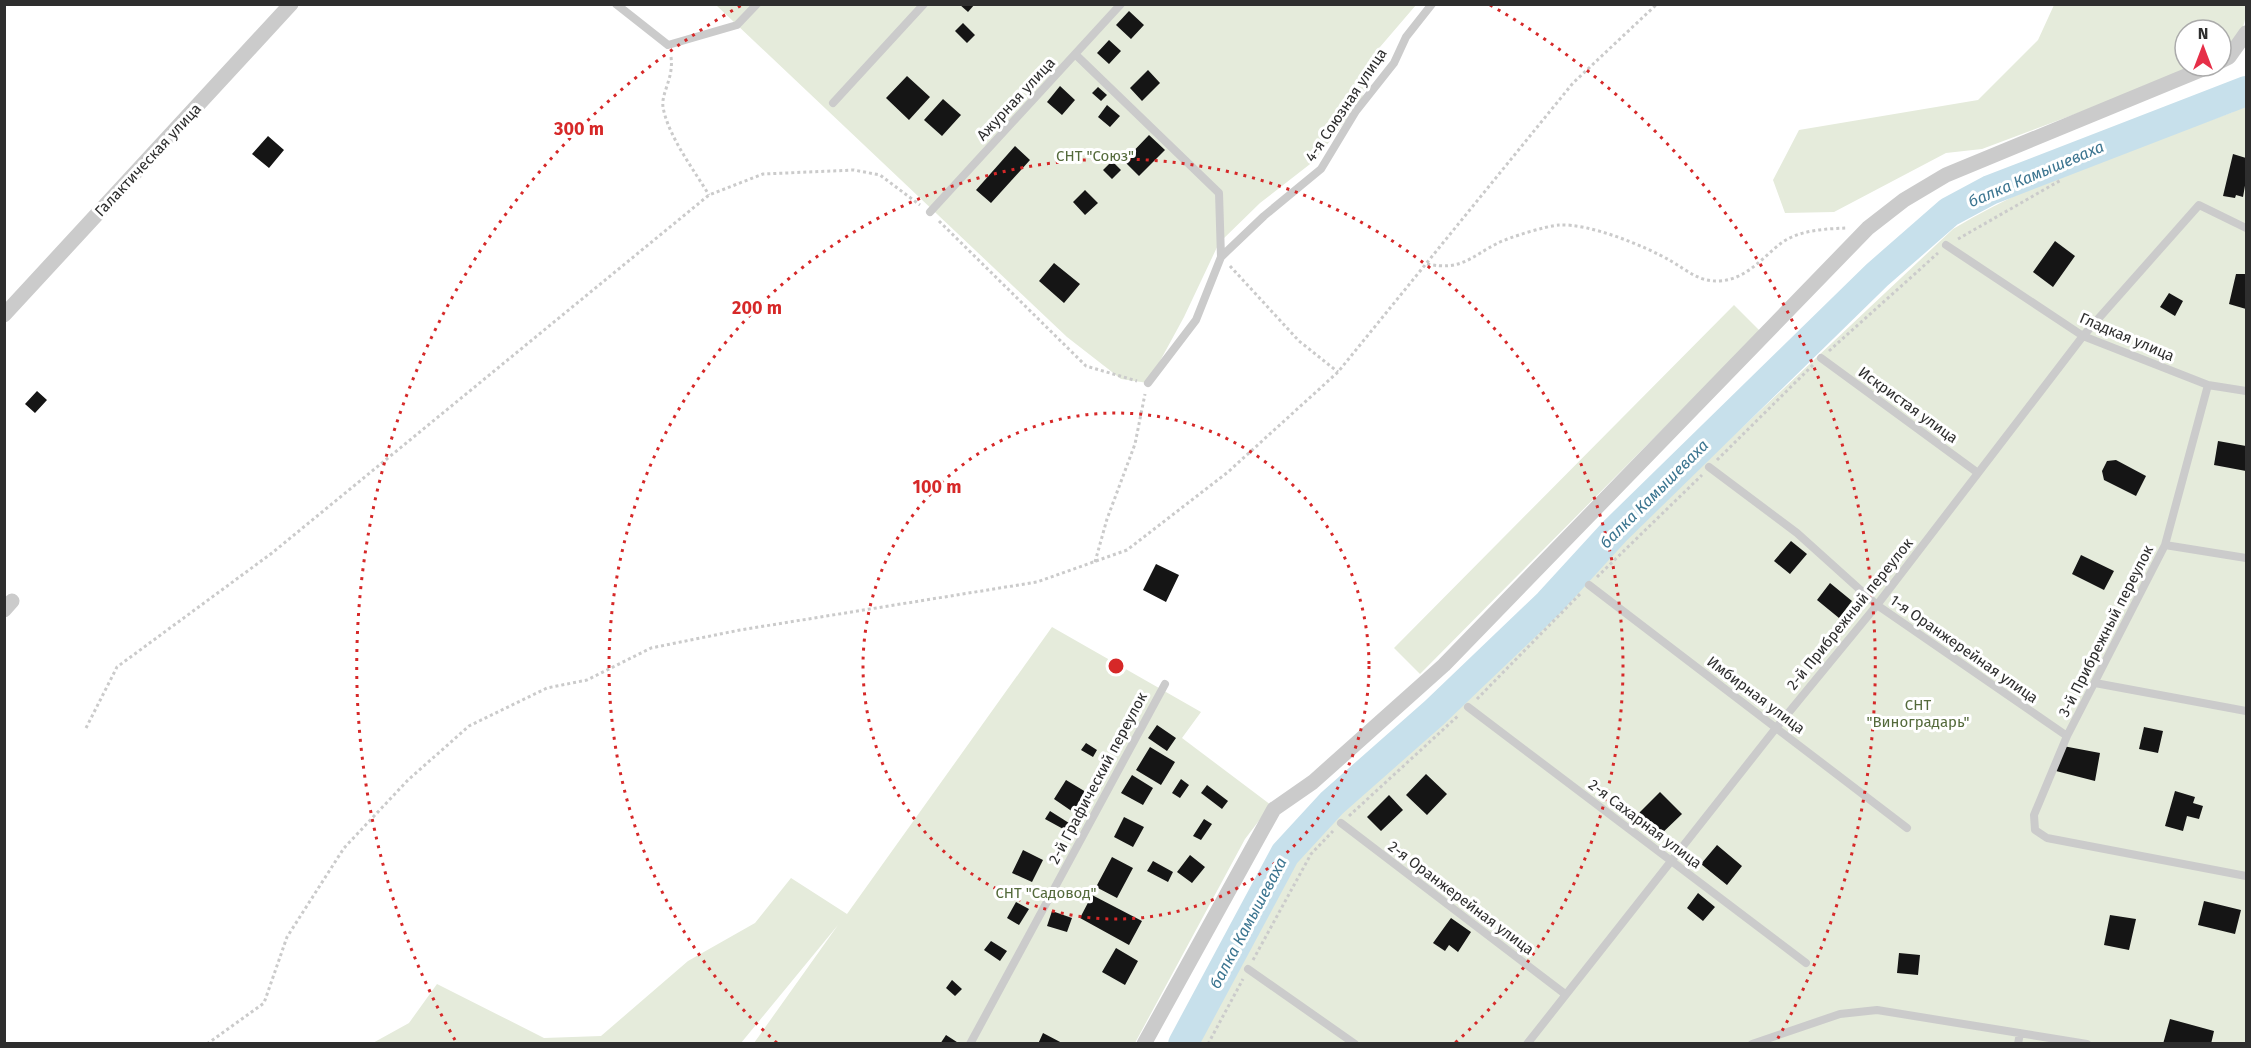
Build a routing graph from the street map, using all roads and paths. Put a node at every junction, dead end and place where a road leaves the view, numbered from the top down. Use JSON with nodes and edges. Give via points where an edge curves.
{"nodes":[{"id":1,"x":291,"y":4,"type":"edge"},
{"id":2,"x":615,"y":4,"type":"edge"},
{"id":3,"x":757,"y":4,"type":"edge"},
{"id":4,"x":924,"y":4,"type":"edge"},
{"id":5,"x":1121,"y":4,"type":"edge"},
{"id":6,"x":1432,"y":4,"type":"edge"},
{"id":7,"x":1658,"y":4,"type":"edge"},
{"id":8,"x":2247,"y":33,"type":"edge"},
{"id":9,"x":668,"y":45,"type":"junction"},
{"id":10,"x":2233,"y":52,"type":"edge"},
{"id":11,"x":1075,"y":54,"type":"junction"},
{"id":12,"x":2181,"y":78,"type":"edge"},
{"id":13,"x":833,"y":103,"type":"dead end"},
{"id":14,"x":709,"y":195,"type":"junction"},
{"id":15,"x":930,"y":212,"type":"junction"},
{"id":16,"x":1868,"y":228,"type":"junction"},
{"id":17,"x":2247,"y":228,"type":"edge"},
{"id":18,"x":1946,"y":245,"type":"dead end"},
{"id":19,"x":1221,"y":257,"type":"junction"},
{"id":20,"x":1426,"y":264,"type":"junction"},
{"id":21,"x":4,"y":315,"type":"edge"},
{"id":22,"x":2083,"y":336,"type":"junction"},
{"id":23,"x":1821,"y":358,"type":"dead end"},
{"id":24,"x":1338,"y":372,"type":"junction"},
{"id":25,"x":1148,"y":383,"type":"junction"},
{"id":26,"x":2208,"y":385,"type":"junction"},
{"id":27,"x":2247,"y":391,"type":"edge"},
{"id":28,"x":1709,"y":467,"type":"dead end"},
{"id":29,"x":1978,"y":473,"type":"junction"},
{"id":30,"x":2165,"y":545,"type":"junction"},
{"id":31,"x":2247,"y":558,"type":"edge"},
{"id":32,"x":1095,"y":562,"type":"junction"},
{"id":33,"x":1589,"y":585,"type":"dead end"},
{"id":34,"x":1877,"y":605,"type":"junction"},
{"id":35,"x":2096,"y":683,"type":"junction"},
{"id":36,"x":1165,"y":684,"type":"dead end"},
{"id":37,"x":1468,"y":707,"type":"dead end"},
{"id":38,"x":2247,"y":711,"type":"edge"},
{"id":39,"x":86,"y":728,"type":"dead end"},
{"id":40,"x":1776,"y":728,"type":"junction"},
{"id":41,"x":2067,"y":736,"type":"junction"},
{"id":42,"x":1341,"y":824,"type":"dead end"},
{"id":43,"x":1907,"y":828,"type":"dead end"},
{"id":44,"x":1672,"y":861,"type":"junction"},
{"id":45,"x":2247,"y":876,"type":"edge"},
{"id":46,"x":1806,"y":963,"type":"dead end"},
{"id":47,"x":1248,"y":969,"type":"dead end"},
{"id":48,"x":1565,"y":994,"type":"junction"},
{"id":49,"x":2020,"y":1033,"type":"junction"},
{"id":50,"x":1529,"y":1042,"type":"edge"},
{"id":51,"x":207,"y":1044,"type":"edge"},
{"id":52,"x":970,"y":1044,"type":"edge"},
{"id":53,"x":1144,"y":1044,"type":"edge"},
{"id":54,"x":1355,"y":1044,"type":"edge"},
{"id":55,"x":1752,"y":1044,"type":"edge"},
{"id":56,"x":2018,"y":1044,"type":"edge"},
{"id":57,"x":2087,"y":1044,"type":"edge"}],
"edges":[{"from":1,"to":21,"type":"street","name":"Галактическая улица"},
{"from":2,"to":9,"type":"lane"},
{"from":3,"to":9,"type":"lane","via":[[737,25]]},
{"from":4,"to":13,"type":"lane"},
{"from":5,"to":11,"type":"lane","name":"Ажурная улица"},
{"from":6,"to":19,"type":"lane","name":"4-я Союзная улица","via":[[1406,37],[1394,63],[1356,111],[1321,169]]},
{"from":7,"to":20,"type":"path","via":[[1573,83]]},
{"from":8,"to":10,"type":"street"},
{"from":9,"to":14,"type":"path","via":[[673,70],[663,106],[677,143]]},
{"from":11,"to":15,"type":"lane","name":"Ажурная улица"},
{"from":11,"to":19,"type":"lane","via":[[1219,193]]},
{"from":12,"to":16,"type":"street","via":[[1946,175]]},
{"from":14,"to":15,"type":"path","via":[[763,174],[854,171],[880,175]]},
{"from":14,"to":39,"type":"path","via":[[272,553],[117,667]]},
{"from":15,"to":25,"type":"path","via":[[1086,366],[1121,379]]},
{"from":16,"to":20,"type":"path","via":[[1817,229],[1782,242],[1754,269],[1721,281],[1698,279],[1670,261],[1614,236],[1559,225],[1498,243],[1472,261],[1440,267]]},
{"from":16,"to":53,"type":"street","via":[[1444,665],[1313,782],[1274,808]]},
{"from":17,"to":22,"type":"lane","name":"2-й Прибрежный переулок","via":[[2199,205]]},
{"from":18,"to":22,"type":"lane","name":"Гладкая улица"},
{"from":19,"to":24,"type":"path","via":[[1299,341]]},
{"from":19,"to":25,"type":"lane","name":"4-я Союзная улица","via":[[1196,320]]},
{"from":20,"to":24,"type":"path"},
{"from":22,"to":26,"type":"lane","name":"Гладкая улица"},
{"from":22,"to":29,"type":"lane","name":"2-й Прибрежный переулок"},
{"from":23,"to":29,"type":"lane","name":"Искристая улица"},
{"from":24,"to":32,"type":"path","via":[[1228,472],[1127,550]]},
{"from":25,"to":32,"type":"path","via":[[1135,444]]},
{"from":26,"to":27,"type":"lane","name":"Гладкая улица"},
{"from":26,"to":30,"type":"lane","name":"3-й Прибрежный переулок"},
{"from":28,"to":34,"type":"lane","name":"1-я Оранжерейная улица","via":[[1797,533]]},
{"from":29,"to":34,"type":"lane","name":"2-й Прибрежный переулок"},
{"from":30,"to":31,"type":"lane"},
{"from":30,"to":35,"type":"lane","name":"3-й Прибрежный переулок"},
{"from":32,"to":51,"type":"path","via":[[1037,582],[651,648],[587,680],[548,688],[469,726],[408,780],[344,848],[287,937],[264,1003]]},
{"from":33,"to":40,"type":"lane","name":"Имбирная улица"},
{"from":34,"to":40,"type":"lane","name":"2-й Прибрежный переулок"},
{"from":34,"to":41,"type":"lane","name":"1-я Оранжерейная улица"},
{"from":35,"to":38,"type":"lane"},
{"from":35,"to":41,"type":"lane","name":"3-й Прибрежный переулок"},
{"from":36,"to":52,"type":"lane","name":"2-й Графический переулок"},
{"from":37,"to":44,"type":"lane","name":"2-я Сахарная улица"},
{"from":40,"to":43,"type":"lane","name":"Имбирная улица"},
{"from":40,"to":44,"type":"lane","name":"2-й Прибрежный переулок"},
{"from":41,"to":45,"type":"lane","name":"3-й Прибрежный переулок","via":[[2034,815],[2035,830],[2047,838]]},
{"from":42,"to":48,"type":"lane","name":"2-я Оранжерейная улица"},
{"from":44,"to":46,"type":"lane","name":"2-я Сахарная улица"},
{"from":44,"to":48,"type":"lane","name":"2-й Прибрежный переулок"},
{"from":47,"to":54,"type":"lane"},
{"from":48,"to":50,"type":"lane","name":"2-й Прибрежный переулок"},
{"from":49,"to":55,"type":"lane","via":[[1877,1010],[1840,1014]]},
{"from":49,"to":56,"type":"lane"},
{"from":49,"to":57,"type":"lane"}]}
